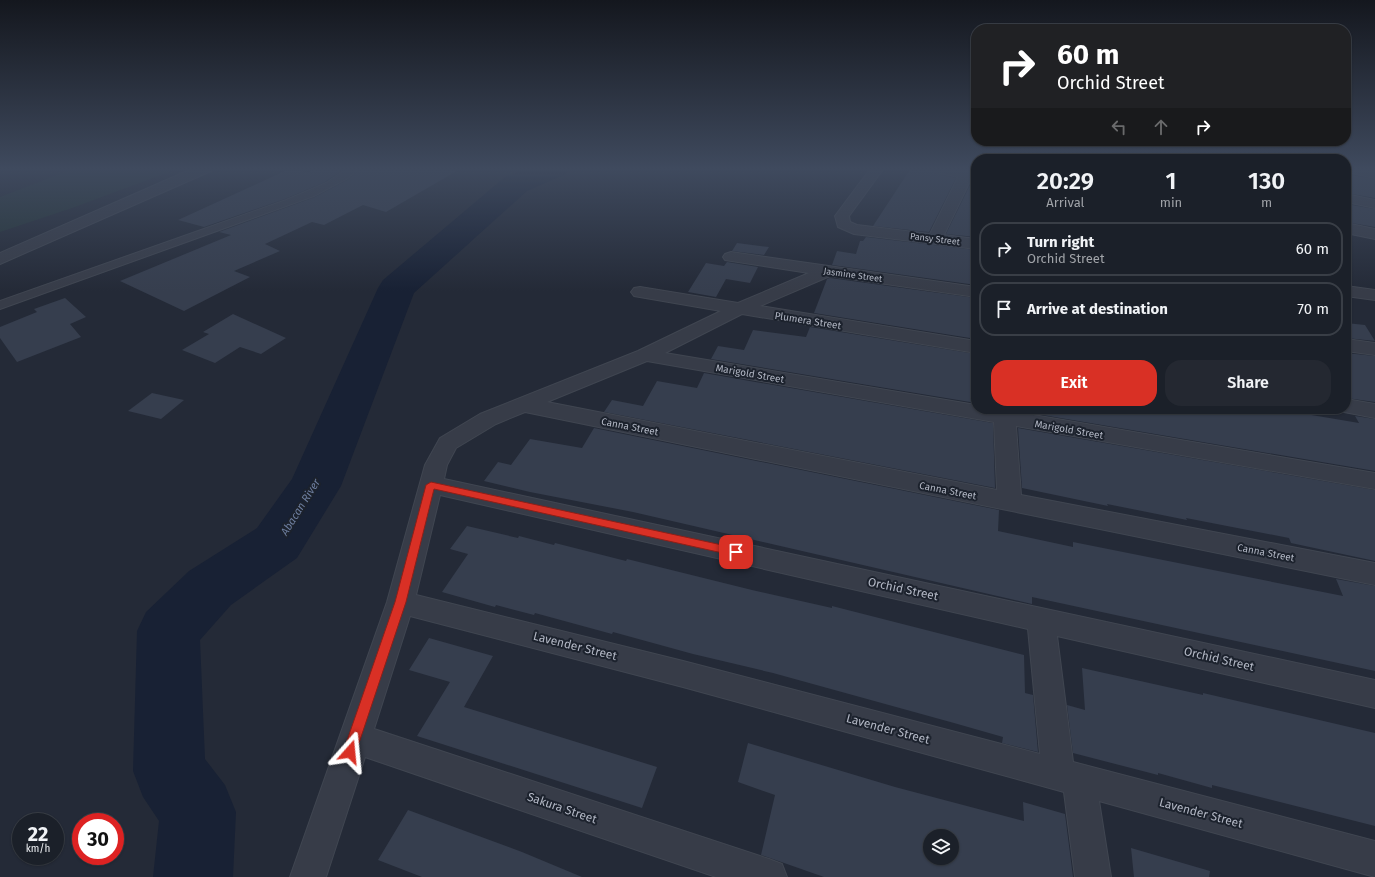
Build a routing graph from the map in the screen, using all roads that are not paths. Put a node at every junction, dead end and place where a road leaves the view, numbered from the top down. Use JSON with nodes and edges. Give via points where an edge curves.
{"nodes":[{"id":1,"x":113,"y":209,"type":"edge"},
{"id":2,"x":270,"y":209,"type":"edge"},
{"id":3,"x":847,"y":209,"type":"edge"},
{"id":4,"x":951,"y":209,"type":"edge"},
{"id":5,"x":1351,"y":229,"type":"edge"},
{"id":6,"x":1375,"y":234,"type":"edge"},
{"id":7,"x":935,"y":239,"type":"junction"},
{"id":8,"x":971,"y":243,"type":"edge"},
{"id":9,"x":731,"y":257,"type":"dead end"},
{"id":10,"x":0,"y":259,"type":"edge"},
{"id":11,"x":828,"y":271,"type":"junction"},
{"id":12,"x":971,"y":291,"type":"edge"},
{"id":13,"x":640,"y":292,"type":"dead end"},
{"id":14,"x":1351,"y":292,"type":"edge"},
{"id":15,"x":1375,"y":295,"type":"edge"},
{"id":16,"x":0,"y":305,"type":"edge"},
{"id":17,"x":738,"y":309,"type":"junction"},
{"id":18,"x":971,"y":346,"type":"edge"},
{"id":19,"x":1351,"y":346,"type":"edge"},
{"id":20,"x":1375,"y":349,"type":"edge"},
{"id":21,"x":644,"y":355,"type":"junction"},
{"id":22,"x":521,"y":404,"type":"junction"},
{"id":23,"x":1351,"y":407,"type":"edge"},
{"id":24,"x":1375,"y":411,"type":"edge"},
{"id":25,"x":971,"y":412,"type":"edge"},
{"id":26,"x":982,"y":414,"type":"edge"},
{"id":27,"x":1005,"y":418,"type":"junction"},
{"id":28,"x":1057,"y":418,"type":"edge"},
{"id":29,"x":1375,"y":481,"type":"edge"},
{"id":30,"x":431,"y":485,"type":"junction"},
{"id":31,"x":1009,"y":502,"type":"junction"},
{"id":32,"x":1375,"y":574,"type":"edge"},
{"id":33,"x":401,"y":602,"type":"junction"},
{"id":34,"x":1041,"y":620,"type":"junction"},
{"id":35,"x":1375,"y":694,"type":"edge"},
{"id":36,"x":354,"y":738,"type":"junction"},
{"id":37,"x":1068,"y":777,"type":"junction"},
{"id":38,"x":1375,"y":859,"type":"edge"},
{"id":39,"x":308,"y":877,"type":"edge"},
{"id":40,"x":769,"y":877,"type":"edge"},
{"id":41,"x":1094,"y":877,"type":"edge"}],
"edges":[{"from":1,"to":10,"type":"street"},
{"from":2,"to":16,"type":"lane"},
{"from":3,"to":7,"type":"street","name":"Pansy Street","via":[[842,216],[843,224],[854,229]]},
{"from":4,"to":7,"type":"street"},
{"from":5,"to":6,"type":"street"},
{"from":7,"to":8,"type":"street","name":"Pansy Street"},
{"from":9,"to":11,"type":"street","name":"Jasmine Street"},
{"from":11,"to":12,"type":"street","name":"Jasmine Street"},
{"from":11,"to":17,"type":"street"},
{"from":13,"to":17,"type":"street","name":"Plumera Street"},
{"from":14,"to":15,"type":"street"},
{"from":17,"to":18,"type":"street","name":"Plumera Street"},
{"from":17,"to":21,"type":"street"},
{"from":19,"to":20,"type":"street"},
{"from":21,"to":22,"type":"street"},
{"from":21,"to":25,"type":"street","name":"Marigold Street"},
{"from":22,"to":30,"type":"street","via":[[488,419],[448,443],[436,465]]},
{"from":22,"to":31,"type":"street","name":"Canna Street"},
{"from":23,"to":24,"type":"street"},
{"from":26,"to":27,"type":"street","name":"Marigold Street"},
{"from":27,"to":28,"type":"street","name":"Marigold Street"},
{"from":27,"to":31,"type":"street"},
{"from":28,"to":29,"type":"street","name":"Marigold Street"},
{"from":30,"to":33,"type":"street"},
{"from":30,"to":34,"type":"street","name":"Orchid Street"},
{"from":31,"to":32,"type":"street","name":"Canna Street"},
{"from":33,"to":36,"type":"street"},
{"from":33,"to":37,"type":"street","name":"Lavender Street"},
{"from":34,"to":35,"type":"street","name":"Orchid Street"},
{"from":34,"to":37,"type":"street"},
{"from":36,"to":39,"type":"street"},
{"from":36,"to":40,"type":"street","name":"Sakura Street"},
{"from":37,"to":38,"type":"street","name":"Lavender Street"},
{"from":37,"to":41,"type":"street"}]}
